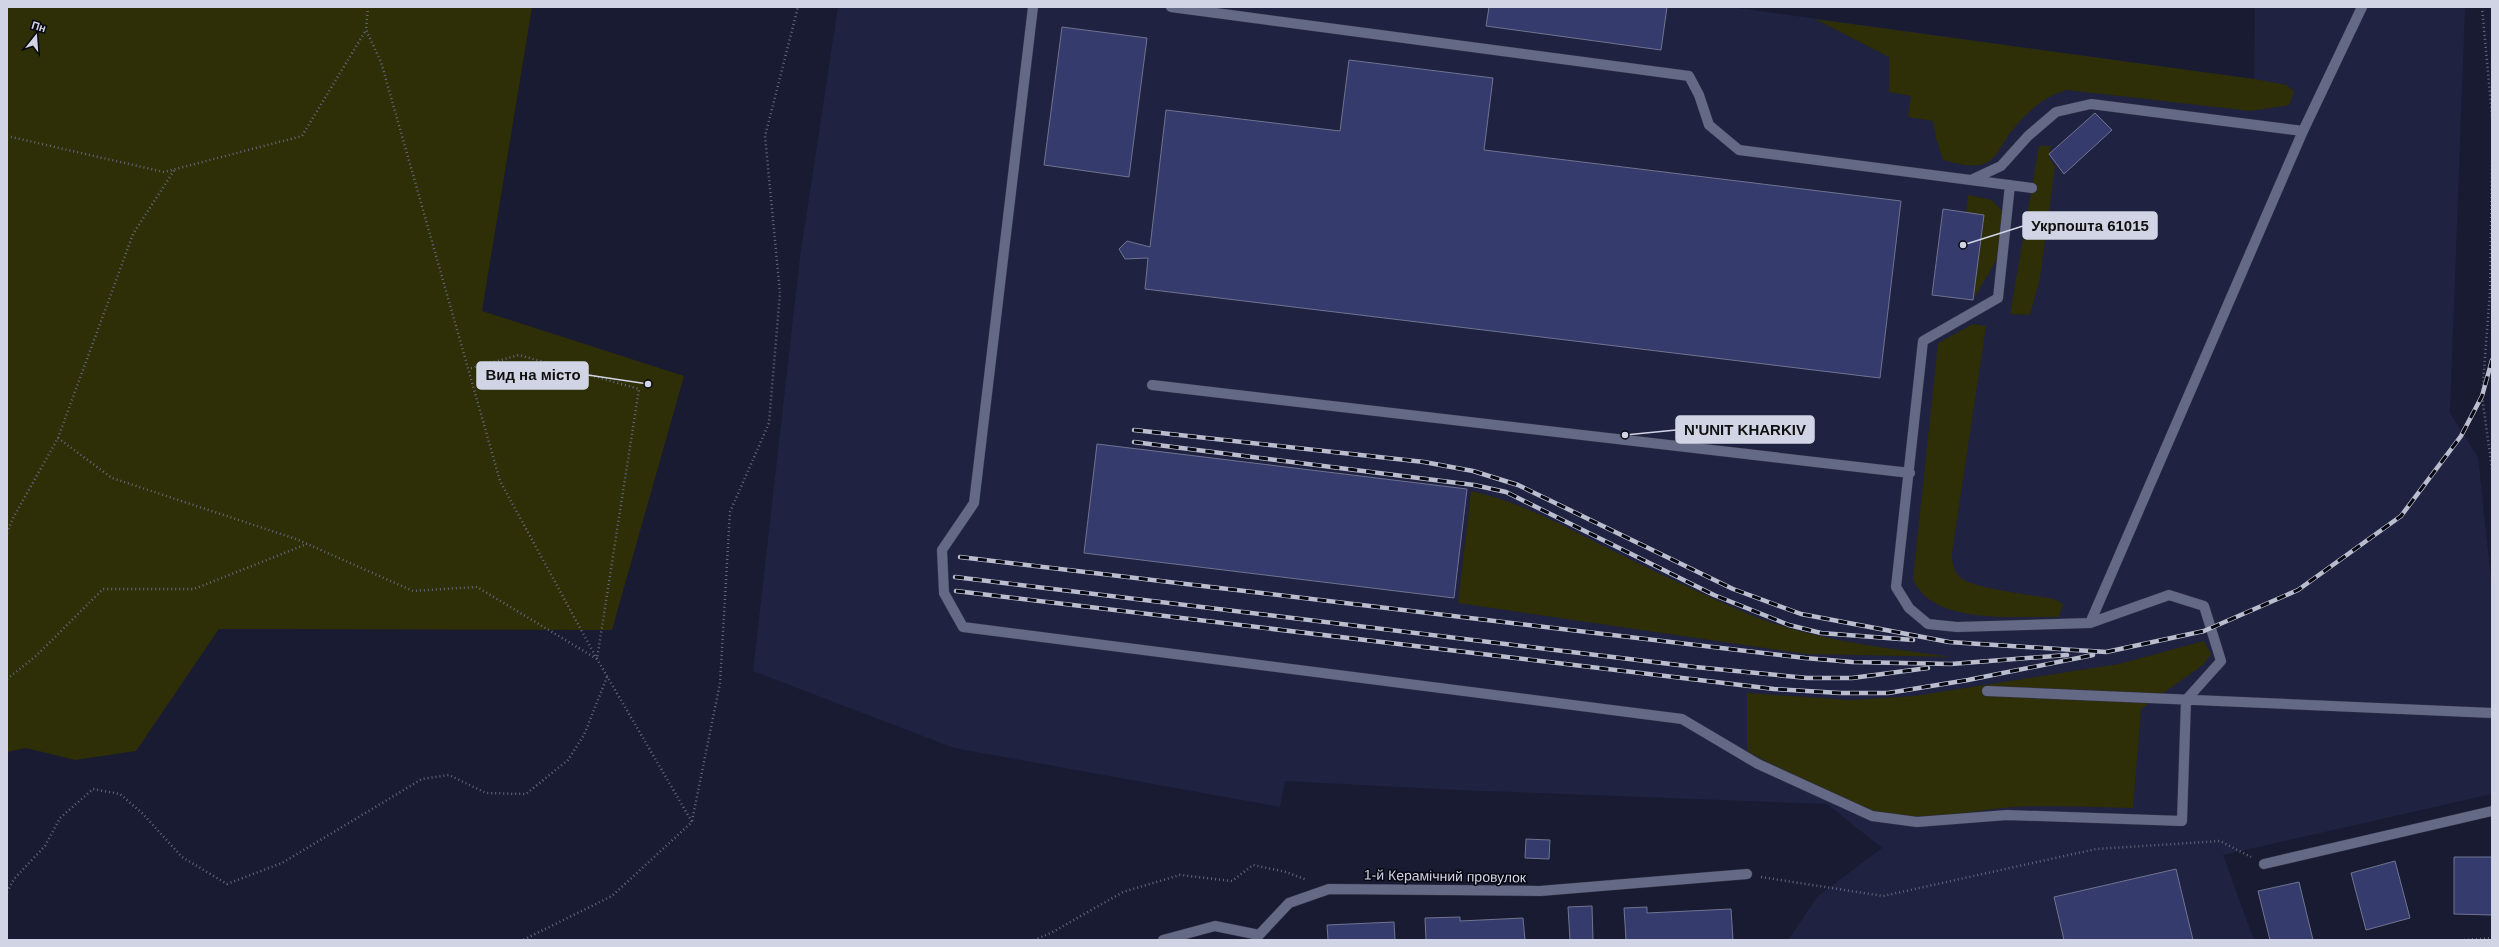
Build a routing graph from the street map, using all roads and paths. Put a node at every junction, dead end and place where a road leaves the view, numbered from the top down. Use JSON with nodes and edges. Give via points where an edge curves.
{"nodes":[{"id":1,"x":368,"y":7,"type":"edge"},
{"id":2,"x":798,"y":7,"type":"edge"},
{"id":3,"x":1033,"y":7,"type":"edge"},
{"id":4,"x":1171,"y":7,"type":"edge"},
{"id":5,"x":2362,"y":7,"type":"edge"},
{"id":6,"x":2482,"y":7,"type":"edge"},
{"id":7,"x":366,"y":30,"type":"junction"},
{"id":8,"x":2492,"y":116,"type":"edge"},
{"id":9,"x":2303,"y":131,"type":"junction"},
{"id":10,"x":7,"y":136,"type":"edge"},
{"id":11,"x":2492,"y":161,"type":"edge"},
{"id":12,"x":175,"y":169,"type":"junction"},
{"id":13,"x":1971,"y":180,"type":"junction"},
{"id":14,"x":2010,"y":185,"type":"junction"},
{"id":15,"x":2032,"y":188,"type":"dead end"},
{"id":16,"x":468,"y":369,"type":"junction"},
{"id":17,"x":1152,"y":384,"type":"dead end"},
{"id":18,"x":58,"y":438,"type":"junction"},
{"id":19,"x":2492,"y":469,"type":"edge"},
{"id":20,"x":1910,"y":473,"type":"junction"},
{"id":21,"x":7,"y":533,"type":"edge"},
{"id":22,"x":308,"y":544,"type":"junction"},
{"id":23,"x":2090,"y":623,"type":"junction"},
{"id":24,"x":597,"y":659,"type":"junction"},
{"id":25,"x":607,"y":676,"type":"junction"},
{"id":26,"x":7,"y":679,"type":"edge"},
{"id":27,"x":1987,"y":691,"type":"dead end"},
{"id":28,"x":2186,"y":700,"type":"junction"},
{"id":29,"x":2492,"y":713,"type":"edge"},
{"id":30,"x":2492,"y":810,"type":"edge"},
{"id":31,"x":692,"y":822,"type":"junction"},
{"id":32,"x":2264,"y":864,"type":"joint"},
{"id":33,"x":1747,"y":874,"type":"joint"},
{"id":34,"x":1329,"y":889,"type":"junction"},
{"id":35,"x":7,"y":892,"type":"edge"},
{"id":36,"x":1260,"y":938,"type":"edge"},
{"id":37,"x":2492,"y":938,"type":"edge"},
{"id":38,"x":524,"y":940,"type":"edge"},
{"id":39,"x":1034,"y":940,"type":"edge"},
{"id":40,"x":1163,"y":940,"type":"edge"},
{"id":41,"x":2464,"y":940,"type":"edge"}],
"edges":[{"from":1,"to":7,"type":"path"},
{"from":2,"to":31,"type":"path","via":[[765,136],[780,293],[769,423],[730,512],[720,683]]},
{"from":3,"to":28,"type":"street","via":[[974,503],[942,550],[944,592],[963,627],[1682,720],[1758,764],[1872,816],[1917,822],[2007,815],[2182,821]]},
{"from":4,"to":13,"type":"street","via":[[1688,76],[1699,95],[1710,125],[1739,150]]},
{"from":5,"to":9,"type":"street"},
{"from":6,"to":8,"type":"path"},
{"from":7,"to":12,"type":"path","via":[[302,136]]},
{"from":7,"to":16,"type":"path","via":[[381,62]]},
{"from":9,"to":13,"type":"street","via":[[2091,104],[2056,112],[2028,136],[2001,166]]},
{"from":9,"to":23,"type":"street"},
{"from":10,"to":12,"type":"path","via":[[164,172]]},
{"from":11,"to":19,"type":"path","via":[[2490,292],[2482,396]]},
{"from":12,"to":18,"type":"path","via":[[133,234]]},
{"from":13,"to":14,"type":"street"},
{"from":14,"to":15,"type":"street"},
{"from":14,"to":20,"type":"street","via":[[1998,298],[1923,341]]},
{"from":16,"to":24,"type":"path","via":[[500,481]]},
{"from":16,"to":24,"type":"path","via":[[519,354],[639,389]]},
{"from":17,"to":20,"type":"street"},
{"from":18,"to":21,"type":"path"},
{"from":18,"to":22,"type":"path","via":[[112,478]]},
{"from":20,"to":23,"type":"street","via":[[1896,587],[1909,608],[1928,624],[1957,627]]},
{"from":22,"to":24,"type":"path","via":[[413,591],[477,587]]},
{"from":22,"to":26,"type":"path","via":[[194,589],[103,589],[36,656]]},
{"from":23,"to":28,"type":"street","via":[[2169,595],[2204,606],[2221,661]]},
{"from":24,"to":25,"type":"path"},
{"from":25,"to":31,"type":"path"},
{"from":25,"to":35,"type":"path","via":[[584,735],[568,760],[526,794],[486,793],[448,775],[422,779],[282,863],[227,884],[182,857],[143,814],[120,794],[93,789],[60,818],[45,846],[14,879]]},
{"from":27,"to":28,"type":"street"},
{"from":28,"to":29,"type":"street"},
{"from":30,"to":32,"type":"street"},
{"from":31,"to":38,"type":"path","via":[[612,896]]},
{"from":32,"to":33,"type":"path","via":[[2220,841],[2096,849],[1883,896]]},
{"from":33,"to":34,"type":"street","name":"1-й Керамічний провулок","via":[[1540,891]]},
{"from":34,"to":36,"type":"street","name":"1-й Керамічний провулок","via":[[1289,903]]},
{"from":34,"to":39,"type":"path","via":[[1286,872],[1253,865],[1232,881],[1180,875],[1123,892]]},
{"from":36,"to":40,"type":"street","name":"1-й Керамічний провулок","via":[[1215,926]]},
{"from":37,"to":41,"type":"path"}]}
